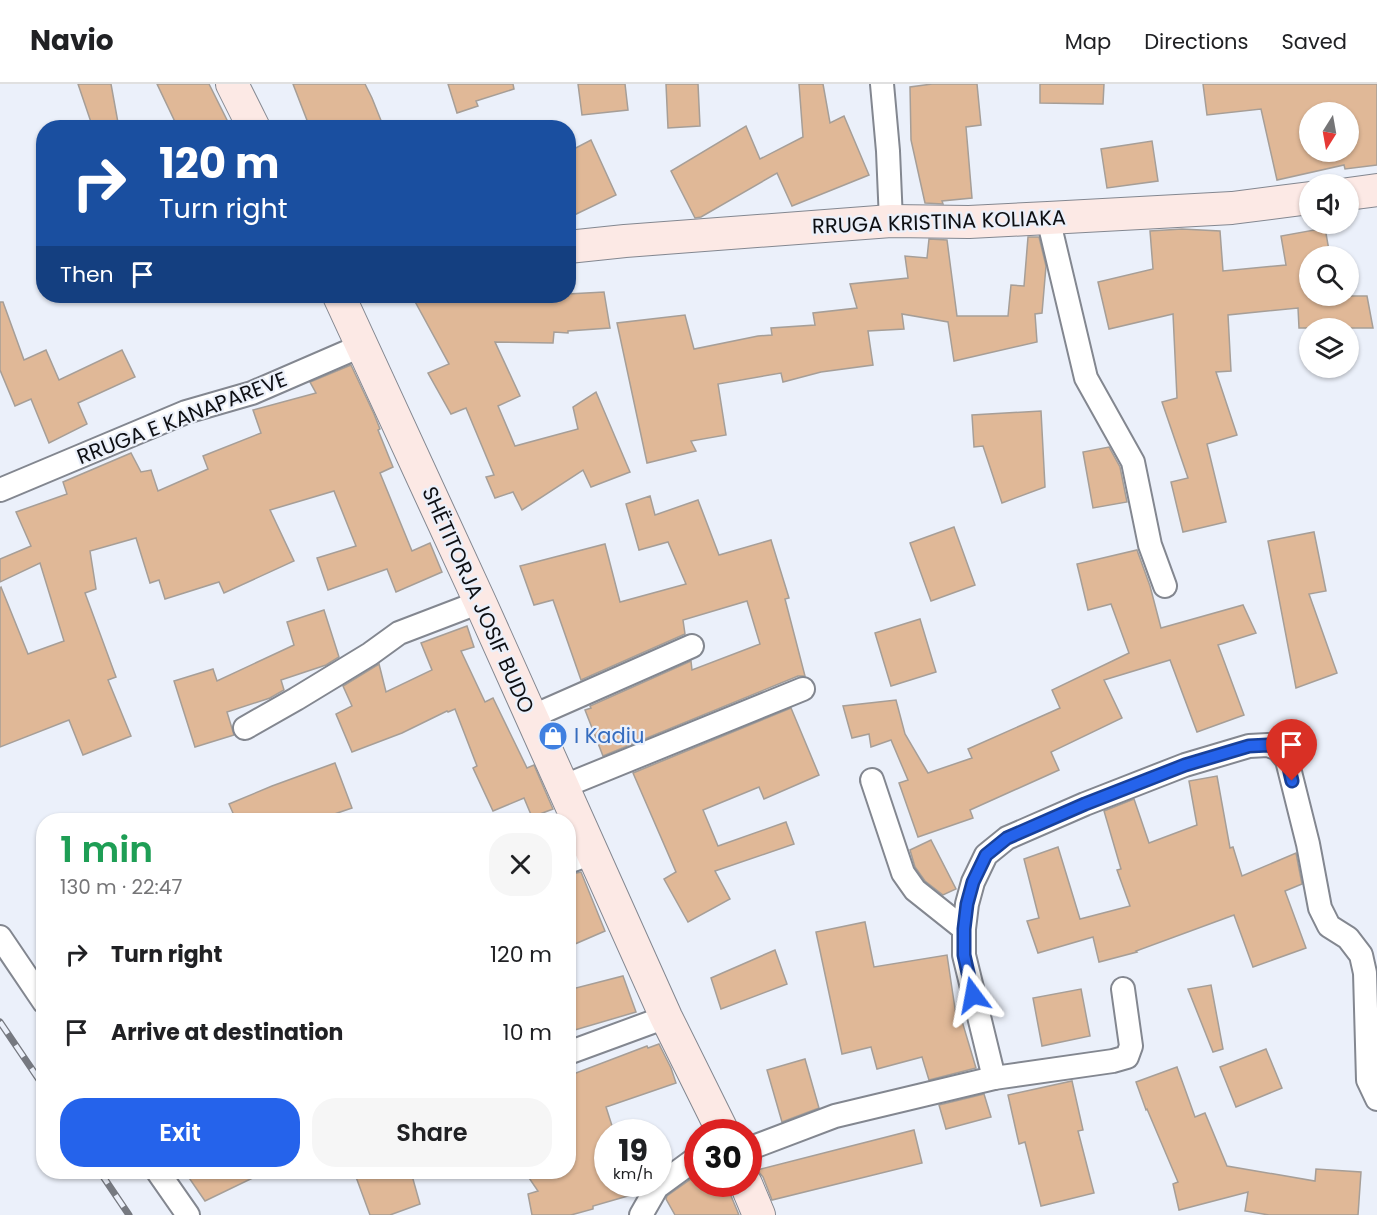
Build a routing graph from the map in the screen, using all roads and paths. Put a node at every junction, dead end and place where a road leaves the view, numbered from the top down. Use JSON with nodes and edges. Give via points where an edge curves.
{"nodes":[{"id":1,"x":232,"y":84,"type":"edge"},
{"id":2,"x":882,"y":84,"type":"edge"},
{"id":3,"x":250,"y":120,"type":"edge"},
{"id":4,"x":1377,"y":190,"type":"edge"},
{"id":5,"x":1359,"y":192,"type":"edge"},
{"id":6,"x":1299,"y":199,"type":"edge"},
{"id":7,"x":1048,"y":218,"type":"junction"},
{"id":8,"x":891,"y":221,"type":"junction"},
{"id":9,"x":576,"y":246,"type":"edge"},
{"id":10,"x":342,"y":303,"type":"edge"},
{"id":11,"x":363,"y":345,"type":"junction"},
{"id":12,"x":0,"y":490,"type":"edge"},
{"id":13,"x":1165,"y":586,"type":"dead end"},
{"id":14,"x":480,"y":602,"type":"junction"},
{"id":15,"x":692,"y":646,"type":"dead end"},
{"id":16,"x":803,"y":689,"type":"dead end"},
{"id":17,"x":531,"y":717,"type":"junction"},
{"id":18,"x":245,"y":728,"type":"dead end"},
{"id":19,"x":872,"y":780,"type":"dead end"},
{"id":20,"x":562,"y":787,"type":"junction"},
{"id":21,"x":569,"y":813,"type":"edge"},
{"id":22,"x":576,"y":841,"type":"edge"},
{"id":23,"x":580,"y":857,"type":"edge"},
{"id":24,"x":964,"y":929,"type":"junction"},
{"id":25,"x":0,"y":937,"type":"edge"},
{"id":26,"x":1123,"y":989,"type":"dead end"},
{"id":27,"x":36,"y":990,"type":"edge"},
{"id":28,"x":666,"y":1017,"type":"junction"},
{"id":29,"x":576,"y":1050,"type":"edge"},
{"id":30,"x":994,"y":1078,"type":"junction"},
{"id":31,"x":1377,"y":1099,"type":"edge"},
{"id":32,"x":717,"y":1119,"type":"edge"},
{"id":33,"x":762,"y":1144,"type":"edge"},
{"id":34,"x":684,"y":1168,"type":"edge"},
{"id":35,"x":163,"y":1179,"type":"edge"},
{"id":36,"x":751,"y":1197,"type":"edge"},
{"id":37,"x":188,"y":1215,"type":"edge"},
{"id":38,"x":640,"y":1215,"type":"edge"},
{"id":39,"x":759,"y":1215,"type":"edge"}],
"edges":[{"from":1,"to":3,"type":"main road"},
{"from":2,"to":8,"type":"street"},
{"from":4,"to":5,"type":"main road"},
{"from":6,"to":7,"type":"main road","name":"RRUGA KRISTINA KOLIAKA"},
{"from":7,"to":8,"type":"main road","name":"RRUGA KRISTINA KOLIAKA"},
{"from":7,"to":13,"type":"street","via":[[1086,378],[1133,462],[1150,545]]},
{"from":8,"to":9,"type":"main road","name":"RRUGA KRISTINA KOLIAKA"},
{"from":10,"to":11,"type":"main road","name":"SHËTITORJA JOSIF BUDO"},
{"from":11,"to":12,"type":"street","name":"RRUGA E KANAPAREVE","via":[[252,393],[186,412]]},
{"from":11,"to":14,"type":"main road","name":"SHËTITORJA JOSIF BUDO"},
{"from":14,"to":17,"type":"main road","name":"SHËTITORJA JOSIF BUDO"},
{"from":14,"to":18,"type":"street","via":[[399,633]]},
{"from":15,"to":17,"type":"street"},
{"from":16,"to":20,"type":"street"},
{"from":17,"to":20,"type":"main road","name":"SHËTITORJA JOSIF BUDO"},
{"from":19,"to":24,"type":"street","via":[[903,873],[915,890]]},
{"from":20,"to":21,"type":"main road","name":"SHËTITORJA JOSIF BUDO"},
{"from":22,"to":23,"type":"main road","name":"SHËTITORJA JOSIF BUDO"},
{"from":23,"to":28,"type":"main road","name":"SHËTITORJA JOSIF BUDO"},
{"from":24,"to":30,"type":"street","via":[[964,955]]},
{"from":24,"to":31,"type":"street","via":[[973,882],[986,855],[1007,838],[1185,765],[1249,746],[1278,749],[1287,759],[1320,908],[1329,926],[1348,938],[1361,955],[1368,1080]]},
{"from":25,"to":27,"type":"street"},
{"from":26,"to":30,"type":"street","via":[[1131,1046],[1127,1057]]},
{"from":28,"to":29,"type":"street"},
{"from":28,"to":32,"type":"main road","name":"SHËTITORJA JOSIF BUDO"},
{"from":30,"to":33,"type":"street","via":[[835,1116]]},
{"from":34,"to":38,"type":"street","via":[[657,1187]]},
{"from":35,"to":37,"type":"street"},
{"from":36,"to":39,"type":"main road"}]}
